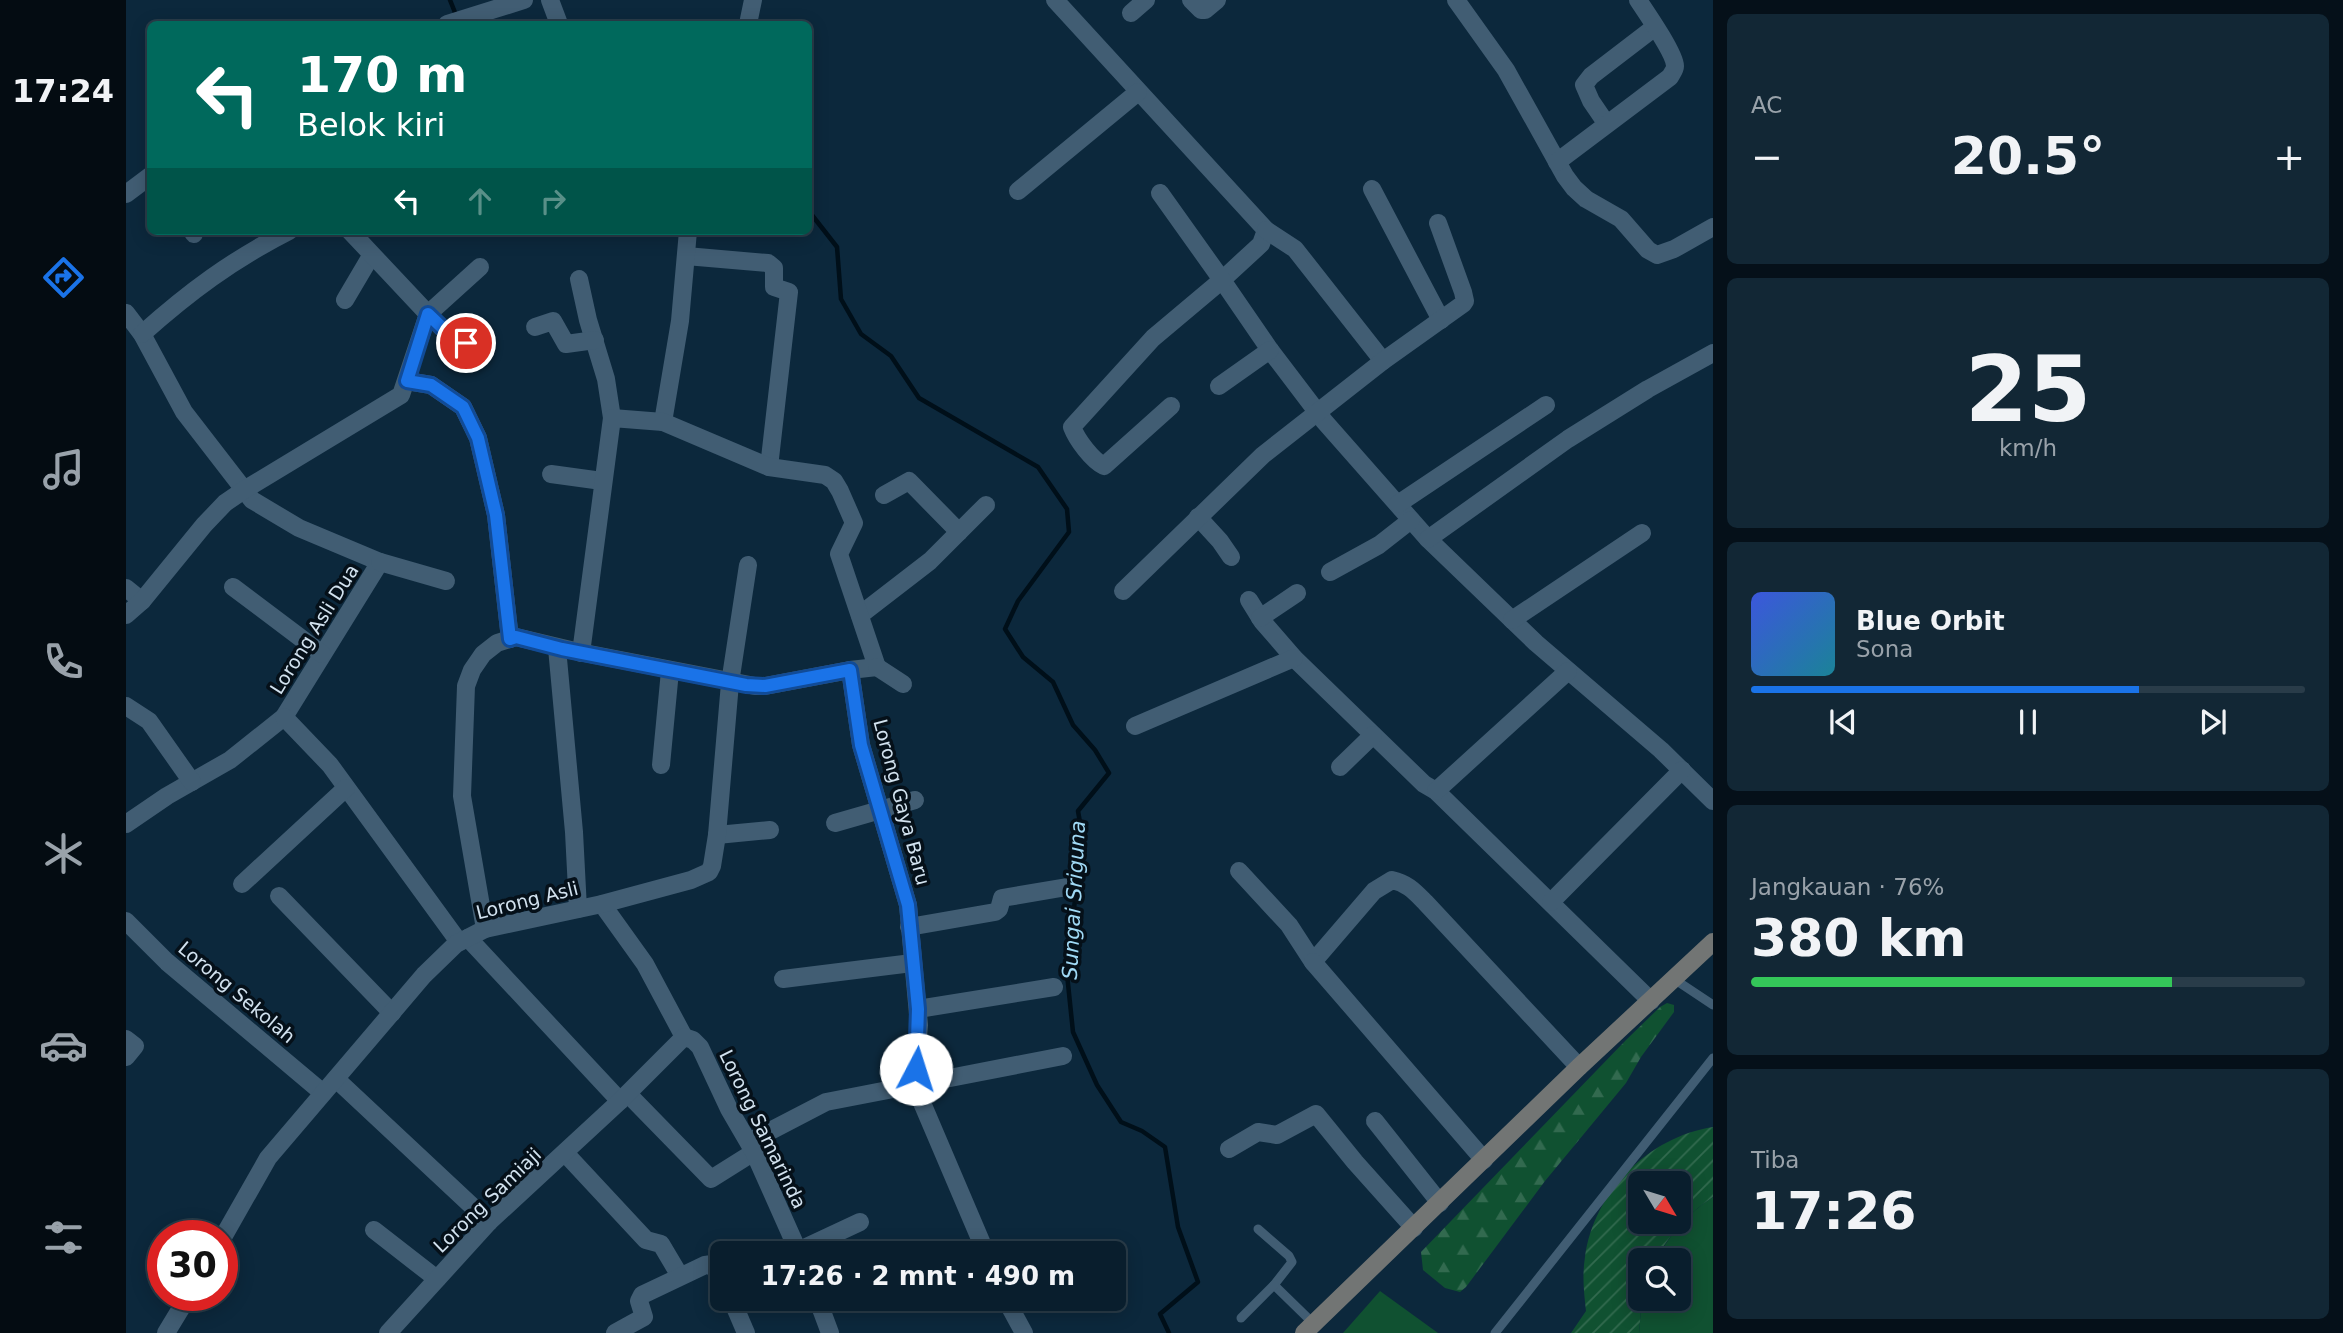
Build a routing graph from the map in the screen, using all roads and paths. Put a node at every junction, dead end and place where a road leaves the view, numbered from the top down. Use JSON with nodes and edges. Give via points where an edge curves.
{"nodes":[{"id":1,"x":524,"y":0,"type":"edge"},
{"id":2,"x":550,"y":0,"type":"edge"},
{"id":3,"x":753,"y":0,"type":"edge"},
{"id":4,"x":1055,"y":0,"type":"edge"},
{"id":5,"x":1146,"y":0,"type":"edge"},
{"id":6,"x":1191,"y":0,"type":"edge"},
{"id":7,"x":1217,"y":0,"type":"edge"},
{"id":8,"x":1455,"y":0,"type":"edge"},
{"id":9,"x":1638,"y":0,"type":"edge"},
{"id":10,"x":1130,"y":13,"type":"dead end"},
{"id":11,"x":457,"y":21,"type":"edge"},
{"id":12,"x":558,"y":21,"type":"edge"},
{"id":13,"x":749,"y":21,"type":"edge"},
{"id":14,"x":1655,"y":27,"type":"junction"},
{"id":15,"x":1138,"y":92,"type":"junction"},
{"id":16,"x":1606,"y":123,"type":"junction"},
{"id":17,"x":1557,"y":162,"type":"junction"},
{"id":18,"x":147,"y":178,"type":"edge"},
{"id":19,"x":1372,"y":190,"type":"dead end"},
{"id":20,"x":1018,"y":191,"type":"dead end"},
{"id":21,"x":1160,"y":193,"type":"dead end"},
{"id":22,"x":126,"y":194,"type":"edge"},
{"id":23,"x":1438,"y":223,"type":"dead end"},
{"id":24,"x":1713,"y":227,"type":"edge"},
{"id":25,"x":1266,"y":230,"type":"junction"},
{"id":26,"x":281,"y":235,"type":"edge"},
{"id":27,"x":354,"y":235,"type":"edge"},
{"id":28,"x":688,"y":235,"type":"edge"},
{"id":29,"x":371,"y":256,"type":"junction"},
{"id":30,"x":686,"y":256,"type":"junction"},
{"id":31,"x":480,"y":267,"type":"dead end"},
{"id":32,"x":579,"y":279,"type":"dead end"},
{"id":33,"x":1222,"y":280,"type":"junction"},
{"id":34,"x":345,"y":300,"type":"dead end"},
{"id":35,"x":126,"y":313,"type":"edge"},
{"id":36,"x":428,"y":314,"type":"junction"},
{"id":37,"x":1441,"y":320,"type":"junction"},
{"id":38,"x":535,"y":327,"type":"dead end"},
{"id":39,"x":142,"y":334,"type":"junction"},
{"id":40,"x":485,"y":337,"type":"dead end"},
{"id":41,"x":595,"y":340,"type":"junction"},
{"id":42,"x":1270,"y":350,"type":"junction"},
{"id":43,"x":1713,"y":353,"type":"edge"},
{"id":44,"x":1383,"y":361,"type":"junction"},
{"id":45,"x":407,"y":381,"type":"junction"},
{"id":46,"x":1219,"y":386,"type":"dead end"},
{"id":47,"x":1546,"y":405,"type":"dead end"},
{"id":48,"x":1171,"y":407,"type":"dead end"},
{"id":49,"x":1317,"y":412,"type":"junction"},
{"id":50,"x":612,"y":418,"type":"junction"},
{"id":51,"x":663,"y":422,"type":"junction"},
{"id":52,"x":769,"y":467,"type":"junction"},
{"id":53,"x":551,"y":474,"type":"dead end"},
{"id":54,"x":602,"y":481,"type":"junction"},
{"id":55,"x":243,"y":489,"type":"junction"},
{"id":56,"x":884,"y":495,"type":"dead end"},
{"id":57,"x":1398,"y":504,"type":"junction"},
{"id":58,"x":986,"y":505,"type":"dead end"},
{"id":59,"x":1198,"y":517,"type":"junction"},
{"id":60,"x":1411,"y":520,"type":"junction"},
{"id":61,"x":959,"y":532,"type":"junction"},
{"id":62,"x":1642,"y":533,"type":"dead end"},
{"id":63,"x":1428,"y":538,"type":"junction"},
{"id":64,"x":1231,"y":557,"type":"dead end"},
{"id":65,"x":380,"y":562,"type":"junction"},
{"id":66,"x":748,"y":565,"type":"dead end"},
{"id":67,"x":1330,"y":572,"type":"dead end"},
{"id":68,"x":446,"y":581,"type":"dead end"},
{"id":69,"x":233,"y":587,"type":"dead end"},
{"id":70,"x":126,"y":588,"type":"edge"},
{"id":71,"x":1123,"y":591,"type":"dead end"},
{"id":72,"x":1297,"y":593,"type":"dead end"},
{"id":73,"x":1249,"y":600,"type":"dead end"},
{"id":74,"x":142,"y":601,"type":"junction"},
{"id":75,"x":126,"y":615,"type":"edge"},
{"id":76,"x":860,"y":615,"type":"junction"},
{"id":77,"x":1260,"y":618,"type":"junction"},
{"id":78,"x":1512,"y":620,"type":"junction"},
{"id":79,"x":510,"y":639,"type":"junction"},
{"id":80,"x":557,"y":648,"type":"junction"},
{"id":81,"x":581,"y":653,"type":"junction"},
{"id":82,"x":322,"y":654,"type":"junction"},
{"id":83,"x":1294,"y":658,"type":"junction"},
{"id":84,"x":877,"y":667,"type":"junction"},
{"id":85,"x":850,"y":670,"type":"junction"},
{"id":86,"x":670,"y":671,"type":"junction"},
{"id":87,"x":1568,"y":671,"type":"junction"},
{"id":88,"x":730,"y":683,"type":"junction"},
{"id":89,"x":903,"y":684,"type":"dead end"},
{"id":90,"x":126,"y":706,"type":"edge"},
{"id":91,"x":284,"y":717,"type":"junction"},
{"id":92,"x":1135,"y":726,"type":"dead end"},
{"id":93,"x":1373,"y":735,"type":"junction"},
{"id":94,"x":661,"y":765,"type":"dead end"},
{"id":95,"x":1340,"y":767,"type":"dead end"},
{"id":96,"x":1682,"y":770,"type":"junction"},
{"id":97,"x":192,"y":782,"type":"junction"},
{"id":98,"x":346,"y":788,"type":"junction"},
{"id":99,"x":1436,"y":791,"type":"junction"},
{"id":100,"x":915,"y":800,"type":"dead end"},
{"id":101,"x":1713,"y":801,"type":"edge"},
{"id":102,"x":880,"y":811,"type":"junction"},
{"id":103,"x":835,"y":823,"type":"dead end"},
{"id":104,"x":126,"y":824,"type":"edge"},
{"id":105,"x":770,"y":830,"type":"dead end"},
{"id":106,"x":717,"y":835,"type":"junction"},
{"id":107,"x":1239,"y":871,"type":"dead end"},
{"id":108,"x":242,"y":884,"type":"dead end"},
{"id":109,"x":1067,"y":887,"type":"dead end"},
{"id":110,"x":279,"y":896,"type":"dead end"},
{"id":111,"x":1551,"y":902,"type":"junction"},
{"id":112,"x":602,"y":904,"type":"junction"},
{"id":113,"x":578,"y":909,"type":"junction"},
{"id":114,"x":126,"y":921,"type":"edge"},
{"id":115,"x":909,"y":927,"type":"junction"},
{"id":116,"x":485,"y":929,"type":"junction"},
{"id":117,"x":464,"y":940,"type":"junction"},
{"id":118,"x":1713,"y":942,"type":"edge"},
{"id":119,"x":1313,"y":962,"type":"junction"},
{"id":120,"x":912,"y":963,"type":"junction"},
{"id":121,"x":783,"y":979,"type":"dead end"},
{"id":122,"x":1674,"y":979,"type":"junction"},
{"id":123,"x":1054,"y":987,"type":"dead end"},
{"id":124,"x":1651,"y":1001,"type":"junction"},
{"id":125,"x":1713,"y":1006,"type":"edge"},
{"id":126,"x":918,"y":1009,"type":"junction"},
{"id":127,"x":392,"y":1013,"type":"junction"},
{"id":128,"x":684,"y":1037,"type":"junction"},
{"id":129,"x":126,"y":1039,"type":"edge"},
{"id":130,"x":1063,"y":1056,"type":"dead end"},
{"id":131,"x":126,"y":1057,"type":"edge"},
{"id":132,"x":1713,"y":1058,"type":"edge"},
{"id":133,"x":1579,"y":1067,"type":"junction"},
{"id":134,"x":336,"y":1079,"type":"junction"},
{"id":135,"x":914,"y":1084,"type":"junction"},
{"id":136,"x":323,"y":1093,"type":"junction"},
{"id":137,"x":624,"y":1098,"type":"junction"},
{"id":138,"x":1375,"y":1121,"type":"dead end"},
{"id":139,"x":751,"y":1147,"type":"junction"},
{"id":140,"x":1229,"y":1149,"type":"dead end"},
{"id":141,"x":565,"y":1153,"type":"junction"},
{"id":142,"x":1485,"y":1160,"type":"junction"},
{"id":143,"x":1440,"y":1203,"type":"junction"},
{"id":144,"x":233,"y":1220,"type":"edge"},
{"id":145,"x":489,"y":1222,"type":"junction"},
{"id":146,"x":860,"y":1222,"type":"dead end"},
{"id":147,"x":1414,"y":1228,"type":"junction"},
{"id":148,"x":1258,"y":1229,"type":"dead end"},
{"id":149,"x":374,"y":1230,"type":"dead end"},
{"id":150,"x":794,"y":1241,"type":"edge"},
{"id":151,"x":821,"y":1241,"type":"edge"},
{"id":152,"x":981,"y":1241,"type":"edge"},
{"id":153,"x":710,"y":1264,"type":"edge"},
{"id":154,"x":681,"y":1276,"type":"junction"},
{"id":155,"x":437,"y":1279,"type":"junction"},
{"id":156,"x":1275,"y":1284,"type":"junction"},
{"id":157,"x":179,"y":1311,"type":"edge"},
{"id":158,"x":737,"y":1311,"type":"edge"},
{"id":159,"x":822,"y":1311,"type":"edge"},
{"id":160,"x":1012,"y":1311,"type":"edge"},
{"id":161,"x":1241,"y":1318,"type":"dead end"},
{"id":162,"x":1309,"y":1328,"type":"edge"},
{"id":163,"x":166,"y":1333,"type":"edge"},
{"id":164,"x":388,"y":1333,"type":"edge"},
{"id":165,"x":615,"y":1333,"type":"edge"},
{"id":166,"x":746,"y":1333,"type":"edge"},
{"id":167,"x":830,"y":1333,"type":"edge"},
{"id":168,"x":1024,"y":1333,"type":"edge"},
{"id":169,"x":1495,"y":1333,"type":"edge"}],
"edges":[{"from":1,"to":11,"type":"street"},
{"from":2,"to":12,"type":"street"},
{"from":3,"to":13,"type":"street"},
{"from":4,"to":15,"type":"street"},
{"from":5,"to":10,"type":"street"},
{"from":6,"to":7,"type":"street","via":[[1205,10]]},
{"from":8,"to":17,"type":"street","via":[[1506,71]]},
{"from":9,"to":14,"type":"street"},
{"from":14,"to":16,"type":"street","via":[[1672,55],[1675,71]]},
{"from":14,"to":16,"type":"street","via":[[1584,85]]},
{"from":15,"to":20,"type":"street"},
{"from":15,"to":25,"type":"street"},
{"from":16,"to":17,"type":"street"},
{"from":17,"to":24,"type":"street","via":[[1581,195],[1621,219],[1657,255]]},
{"from":18,"to":22,"type":"street"},
{"from":19,"to":37,"type":"street"},
{"from":21,"to":33,"type":"street"},
{"from":23,"to":37,"type":"street","via":[[1465,301]]},
{"from":25,"to":33,"type":"street","via":[[1261,244]]},
{"from":25,"to":44,"type":"street","via":[[1296,248]]},
{"from":26,"to":39,"type":"street","via":[[247,252]]},
{"from":27,"to":29,"type":"street"},
{"from":28,"to":30,"type":"street"},
{"from":29,"to":34,"type":"street"},
{"from":29,"to":36,"type":"street"},
{"from":30,"to":51,"type":"street"},
{"from":30,"to":52,"type":"street","via":[[768,263],[774,268],[774,287],[789,292]]},
{"from":31,"to":36,"type":"street"},
{"from":32,"to":41,"type":"street"},
{"from":33,"to":42,"type":"street"},
{"from":33,"to":48,"type":"street","via":[[1153,338],[1072,427],[1104,466]]},
{"from":35,"to":39,"type":"street","name":"Lorong Asli Dua"},
{"from":36,"to":40,"type":"street","via":[[460,342]]},
{"from":36,"to":45,"type":"street"},
{"from":37,"to":44,"type":"street"},
{"from":38,"to":41,"type":"street","via":[[553,321],[566,344]]},
{"from":39,"to":55,"type":"street","name":"Lorong Asli Dua","via":[[184,412]]},
{"from":41,"to":50,"type":"street"},
{"from":42,"to":46,"type":"street"},
{"from":42,"to":49,"type":"street"},
{"from":43,"to":63,"type":"street","via":[[1568,439]]},
{"from":44,"to":49,"type":"street"},
{"from":45,"to":55,"type":"street","via":[[397,400]]},
{"from":45,"to":79,"type":"street","via":[[431,385],[463,407],[478,438],[496,515]]},
{"from":47,"to":57,"type":"street"},
{"from":49,"to":57,"type":"street"},
{"from":49,"to":59,"type":"street"},
{"from":50,"to":51,"type":"street"},
{"from":50,"to":54,"type":"street"},
{"from":51,"to":52,"type":"street"},
{"from":52,"to":76,"type":"street","via":[[825,475],[834,481],[854,523],[839,554]]},
{"from":53,"to":54,"type":"street"},
{"from":54,"to":81,"type":"street"},
{"from":55,"to":65,"type":"street","name":"Lorong Asli Dua","via":[[252,500],[299,528]]},
{"from":55,"to":74,"type":"street","via":[[204,525]]},
{"from":56,"to":61,"type":"street","via":[[911,482]]},
{"from":57,"to":60,"type":"street"},
{"from":58,"to":61,"type":"street"},
{"from":59,"to":64,"type":"street"},
{"from":59,"to":71,"type":"street"},
{"from":60,"to":63,"type":"street"},
{"from":60,"to":67,"type":"street","via":[[1379,545]]},
{"from":61,"to":76,"type":"street","via":[[930,561]]},
{"from":62,"to":78,"type":"street"},
{"from":63,"to":78,"type":"street"},
{"from":65,"to":68,"type":"street"},
{"from":65,"to":82,"type":"street","name":"Lorong Asli Dua"},
{"from":66,"to":88,"type":"street","name":"Lorong Asli"},
{"from":69,"to":82,"type":"street"},
{"from":70,"to":74,"type":"street"},
{"from":72,"to":77,"type":"street"},
{"from":73,"to":77,"type":"street"},
{"from":74,"to":75,"type":"street"},
{"from":76,"to":84,"type":"street"},
{"from":77,"to":83,"type":"street"},
{"from":78,"to":87,"type":"street"},
{"from":79,"to":80,"type":"street"},
{"from":79,"to":116,"type":"street","via":[[483,654],[466,686],[462,796]]},
{"from":80,"to":81,"type":"street"},
{"from":80,"to":113,"type":"street"},
{"from":81,"to":86,"type":"street"},
{"from":82,"to":91,"type":"street","name":"Lorong Asli Dua"},
{"from":83,"to":92,"type":"street"},
{"from":83,"to":93,"type":"street"},
{"from":84,"to":85,"type":"street"},
{"from":84,"to":89,"type":"street"},
{"from":85,"to":88,"type":"street","via":[[765,686]]},
{"from":85,"to":102,"type":"street","name":"Lorong Gaya Baru","via":[[861,745]]},
{"from":86,"to":88,"type":"street"},
{"from":86,"to":94,"type":"street"},
{"from":87,"to":96,"type":"street"},
{"from":87,"to":99,"type":"street"},
{"from":88,"to":106,"type":"street","name":"Lorong Asli"},
{"from":90,"to":97,"type":"street","via":[[149,721]]},
{"from":91,"to":97,"type":"street","via":[[230,760]]},
{"from":91,"to":98,"type":"street","name":"Lorong Asli Dua"},
{"from":93,"to":95,"type":"street"},
{"from":93,"to":99,"type":"street"},
{"from":96,"to":101,"type":"street"},
{"from":96,"to":111,"type":"street"},
{"from":97,"to":104,"type":"street"},
{"from":98,"to":108,"type":"street"},
{"from":98,"to":117,"type":"street","name":"Lorong Asli Dua"},
{"from":99,"to":111,"type":"street"},
{"from":100,"to":102,"type":"street"},
{"from":102,"to":103,"type":"street"},
{"from":102,"to":115,"type":"street","name":"Lorong Gaya Baru","via":[[908,905]]},
{"from":105,"to":106,"type":"street"},
{"from":106,"to":112,"type":"street","name":"Lorong Asli","via":[[709,872]]},
{"from":107,"to":119,"type":"street","via":[[1289,925]]},
{"from":109,"to":115,"type":"street","via":[[1002,898],[995,912]]},
{"from":110,"to":127,"type":"street"},
{"from":111,"to":124,"type":"street"},
{"from":112,"to":113,"type":"street","name":"Lorong Asli"},
{"from":112,"to":128,"type":"street","name":"Lorong Samarinda","via":[[645,964]]},
{"from":113,"to":116,"type":"street","name":"Lorong Asli"},
{"from":114,"to":136,"type":"street","name":"Lorong Sekolah","via":[[167,962]]},
{"from":115,"to":120,"type":"street","name":"Lorong Gaya Baru"},
{"from":116,"to":117,"type":"street","name":"Lorong Asli"},
{"from":117,"to":127,"type":"street","name":"Lorong Asli","via":[[424,975]]},
{"from":117,"to":137,"type":"street","name":"Lorong Asli Dua"},
{"from":118,"to":122,"type":"main road"},
{"from":119,"to":133,"type":"street","via":[[1374,891],[1392,880],[1401,881]]},
{"from":119,"to":142,"type":"street"},
{"from":120,"to":121,"type":"street"},
{"from":120,"to":126,"type":"street","name":"Lorong Gaya Baru"},
{"from":122,"to":124,"type":"main road"},
{"from":122,"to":125,"type":"lane"},
{"from":123,"to":126,"type":"street"},
{"from":124,"to":133,"type":"main road"},
{"from":126,"to":135,"type":"street","name":"Lorong Gaya Baru"},
{"from":127,"to":134,"type":"street","name":"Lorong Asli"},
{"from":128,"to":137,"type":"street"},
{"from":128,"to":139,"type":"street","name":"Lorong Samarinda","via":[[700,1047]]},
{"from":129,"to":131,"type":"street","via":[[135,1046]]},
{"from":130,"to":135,"type":"street"},
{"from":132,"to":169,"type":"lane"},
{"from":133,"to":142,"type":"main road"},
{"from":134,"to":136,"type":"street","name":"Lorong Asli"},
{"from":134,"to":145,"type":"street"},
{"from":135,"to":139,"type":"street","via":[[826,1102]]},
{"from":135,"to":152,"type":"street","name":"Lorong Gaya Baru"},
{"from":136,"to":144,"type":"street","name":"Lorong Asli","via":[[268,1158]]},
{"from":137,"to":139,"type":"street","name":"Lorong Asli Dua","via":[[711,1179]]},
{"from":137,"to":141,"type":"street","name":"Lorong Samiaji"},
{"from":138,"to":143,"type":"street"},
{"from":139,"to":150,"type":"street","name":"Lorong Samarinda"},
{"from":140,"to":147,"type":"street","via":[[1258,1132],[1277,1135],[1316,1114]]},
{"from":141,"to":145,"type":"street","name":"Lorong Samiaji"},
{"from":141,"to":154,"type":"street","via":[[646,1240],[661,1244]]},
{"from":142,"to":143,"type":"main road"},
{"from":143,"to":147,"type":"main road"},
{"from":145,"to":155,"type":"street","name":"Lorong Samiaji"},
{"from":146,"to":151,"type":"street"},
{"from":147,"to":162,"type":"main road"},
{"from":148,"to":156,"type":"lane","via":[[1292,1262]]},
{"from":149,"to":155,"type":"street"},
{"from":153,"to":154,"type":"street"},
{"from":154,"to":165,"type":"street","via":[[642,1295],[639,1301],[644,1317]]},
{"from":155,"to":164,"type":"street","name":"Lorong Samiaji"},
{"from":156,"to":161,"type":"lane"},
{"from":156,"to":162,"type":"lane"},
{"from":157,"to":163,"type":"street"},
{"from":158,"to":166,"type":"street"},
{"from":159,"to":167,"type":"street"},
{"from":160,"to":168,"type":"street"}]}
